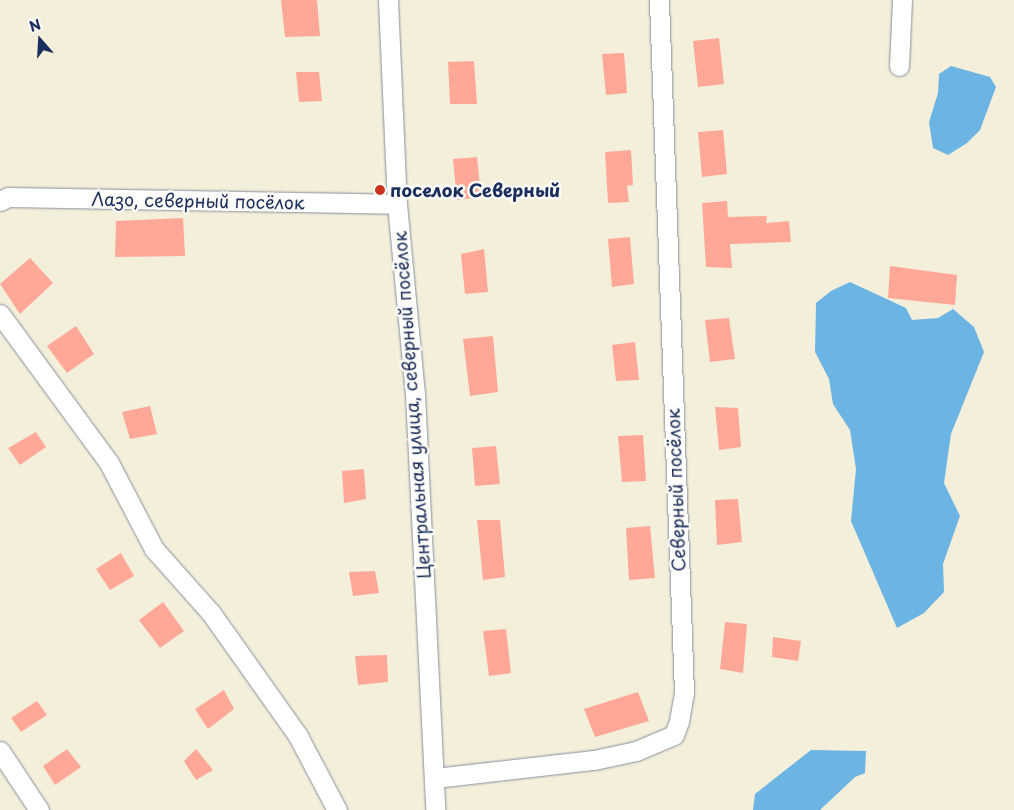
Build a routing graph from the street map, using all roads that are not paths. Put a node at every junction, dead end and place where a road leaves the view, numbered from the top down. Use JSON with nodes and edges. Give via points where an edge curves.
{"nodes":[{"id":1,"x":388,"y":0,"type":"edge"},
{"id":2,"x":659,"y":0,"type":"edge"},
{"id":3,"x":902,"y":0,"type":"edge"},
{"id":4,"x":899,"y":66,"type":"dead end"},
{"id":5,"x":0,"y":201,"type":"edge"},
{"id":6,"x":397,"y":204,"type":"junction"},
{"id":7,"x":0,"y":314,"type":"edge"},
{"id":8,"x":0,"y":751,"type":"edge"},
{"id":9,"x":435,"y":778,"type":"junction"},
{"id":10,"x":39,"y":810,"type":"edge"},
{"id":11,"x":337,"y":810,"type":"edge"},
{"id":12,"x":435,"y":810,"type":"edge"}],
"edges":[{"from":1,"to":6,"type":"street","name":"Центральная улица, северный посёлок"},
{"from":2,"to":9,"type":"street","name":"Северный посёлок","via":[[684,693],[674,735],[636,751],[594,760]]},
{"from":3,"to":4,"type":"street"},
{"from":5,"to":6,"type":"street","name":"Лазо, северный посёлок","via":[[8,197]]},
{"from":6,"to":9,"type":"street","name":"Центральная улица, северный посёлок","via":[[414,394]]},
{"from":7,"to":11,"type":"street","via":[[109,463],[154,549],[211,613],[298,736]]},
{"from":8,"to":10,"type":"street"},
{"from":9,"to":12,"type":"street","name":"Центральная улица, северный посёлок"}]}
